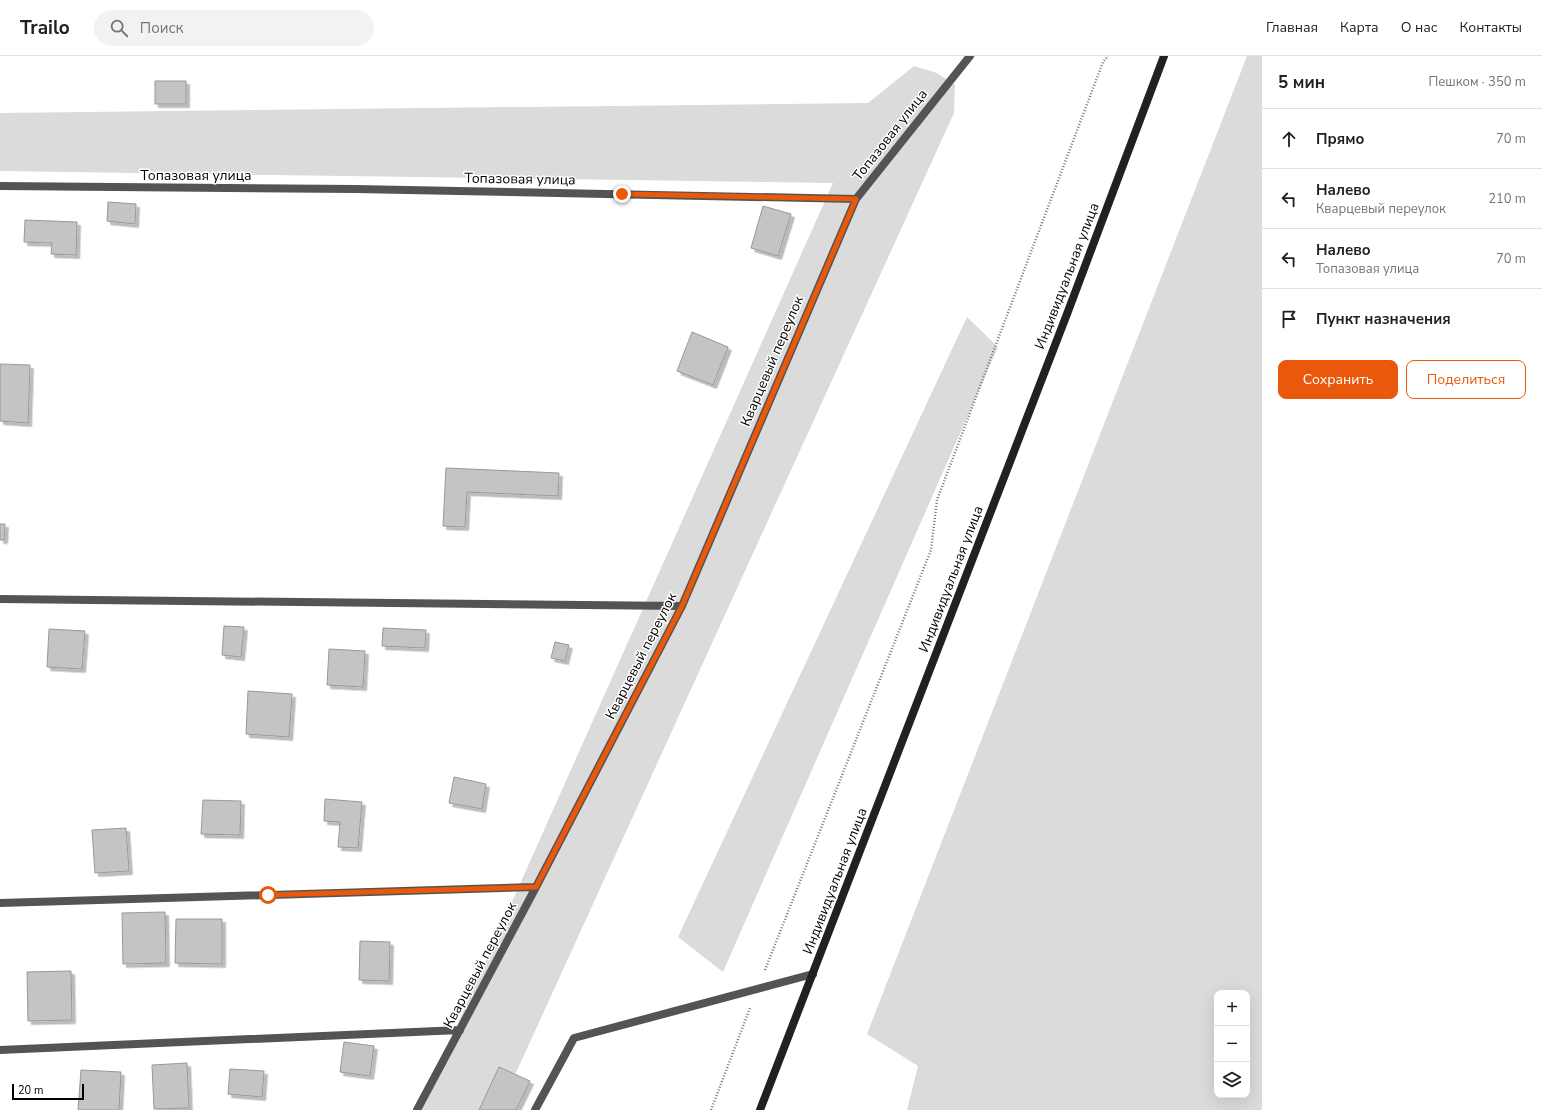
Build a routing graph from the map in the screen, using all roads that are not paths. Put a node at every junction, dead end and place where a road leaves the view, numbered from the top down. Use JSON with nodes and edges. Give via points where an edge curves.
{"nodes":[{"id":1,"x":970,"y":56,"type":"edge"},
{"id":2,"x":1164,"y":56,"type":"edge"},
{"id":3,"x":0,"y":186,"type":"edge"},
{"id":4,"x":856,"y":199,"type":"junction"},
{"id":5,"x":0,"y":599,"type":"edge"},
{"id":6,"x":682,"y":606,"type":"junction"},
{"id":7,"x":536,"y":887,"type":"junction"},
{"id":8,"x":0,"y":903,"type":"edge"},
{"id":9,"x":813,"y":974,"type":"junction"},
{"id":10,"x":460,"y":1030,"type":"junction"},
{"id":11,"x":0,"y":1050,"type":"edge"},
{"id":12,"x":417,"y":1110,"type":"edge"},
{"id":13,"x":535,"y":1110,"type":"edge"},
{"id":14,"x":760,"y":1110,"type":"edge"}],
"edges":[{"from":1,"to":4,"type":"street","name":"Топазовая улица"},
{"from":2,"to":9,"type":"main road","name":"Индивидуальная улица"},
{"from":3,"to":4,"type":"street","name":"Топазовая улица","via":[[356,189]]},
{"from":4,"to":6,"type":"street","name":"Кварцевый переулок"},
{"from":5,"to":6,"type":"street"},
{"from":6,"to":7,"type":"street","name":"Кварцевый переулок"},
{"from":7,"to":8,"type":"street"},
{"from":7,"to":10,"type":"street","name":"Кварцевый переулок"},
{"from":9,"to":13,"type":"street","via":[[574,1038]]},
{"from":9,"to":14,"type":"main road","name":"Индивидуальная улица"},
{"from":10,"to":11,"type":"street"},
{"from":10,"to":12,"type":"street","name":"Кварцевый переулок"}]}
